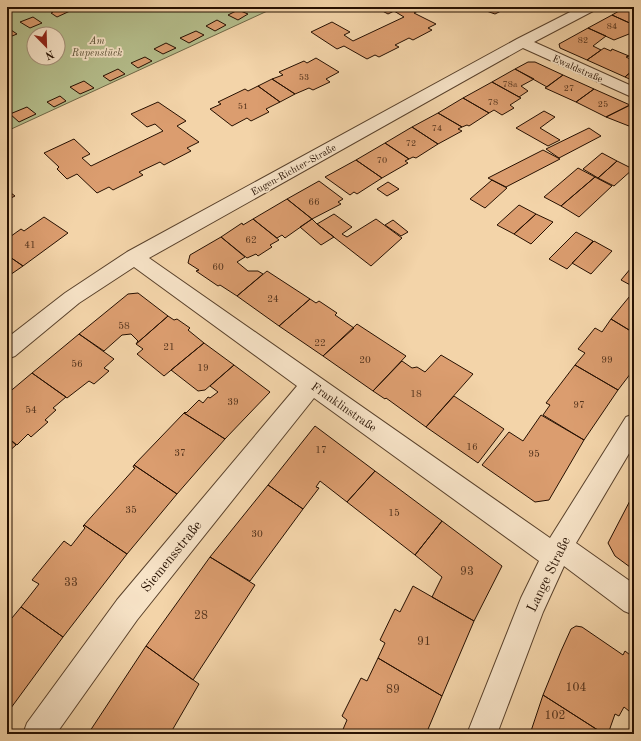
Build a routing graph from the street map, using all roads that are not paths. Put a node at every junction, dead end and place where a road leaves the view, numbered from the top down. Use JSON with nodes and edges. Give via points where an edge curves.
{"nodes":[{"id":1,"x":590,"y":7,"type":"edge"},
{"id":2,"x":522,"y":42,"type":"junction"},
{"id":3,"x":634,"y":93,"type":"edge"},
{"id":4,"x":134,"y":257,"type":"junction"},
{"id":5,"x":7,"y":350,"type":"edge"},
{"id":6,"x":312,"y":384,"type":"junction"},
{"id":7,"x":634,"y":424,"type":"edge"},
{"id":8,"x":557,"y":552,"type":"junction"},
{"id":9,"x":634,"y":601,"type":"edge"},
{"id":10,"x":38,"y":734,"type":"edge"},
{"id":11,"x":482,"y":734,"type":"edge"}],
"edges":[{"from":1,"to":2,"type":"street","name":"Eugen-Richter-Straße"},
{"from":2,"to":3,"type":"street","name":"Ewaldstraße"},
{"from":2,"to":4,"type":"street","name":"Eugen-Richter-Straße"},
{"from":4,"to":5,"type":"street","name":"Eugen-Richter-Straße","via":[[72,298]]},
{"from":4,"to":6,"type":"street","name":"Franklinstraße"},
{"from":6,"to":8,"type":"street","name":"Franklinstraße"},
{"from":6,"to":10,"type":"street","name":"Siemensstraße","via":[[127,610]]},
{"from":7,"to":8,"type":"street","name":"Lange Straße"},
{"from":8,"to":9,"type":"street","name":"Franklinstraße"},
{"from":8,"to":11,"type":"street","name":"Lange Straße","via":[[531,608]]}]}
